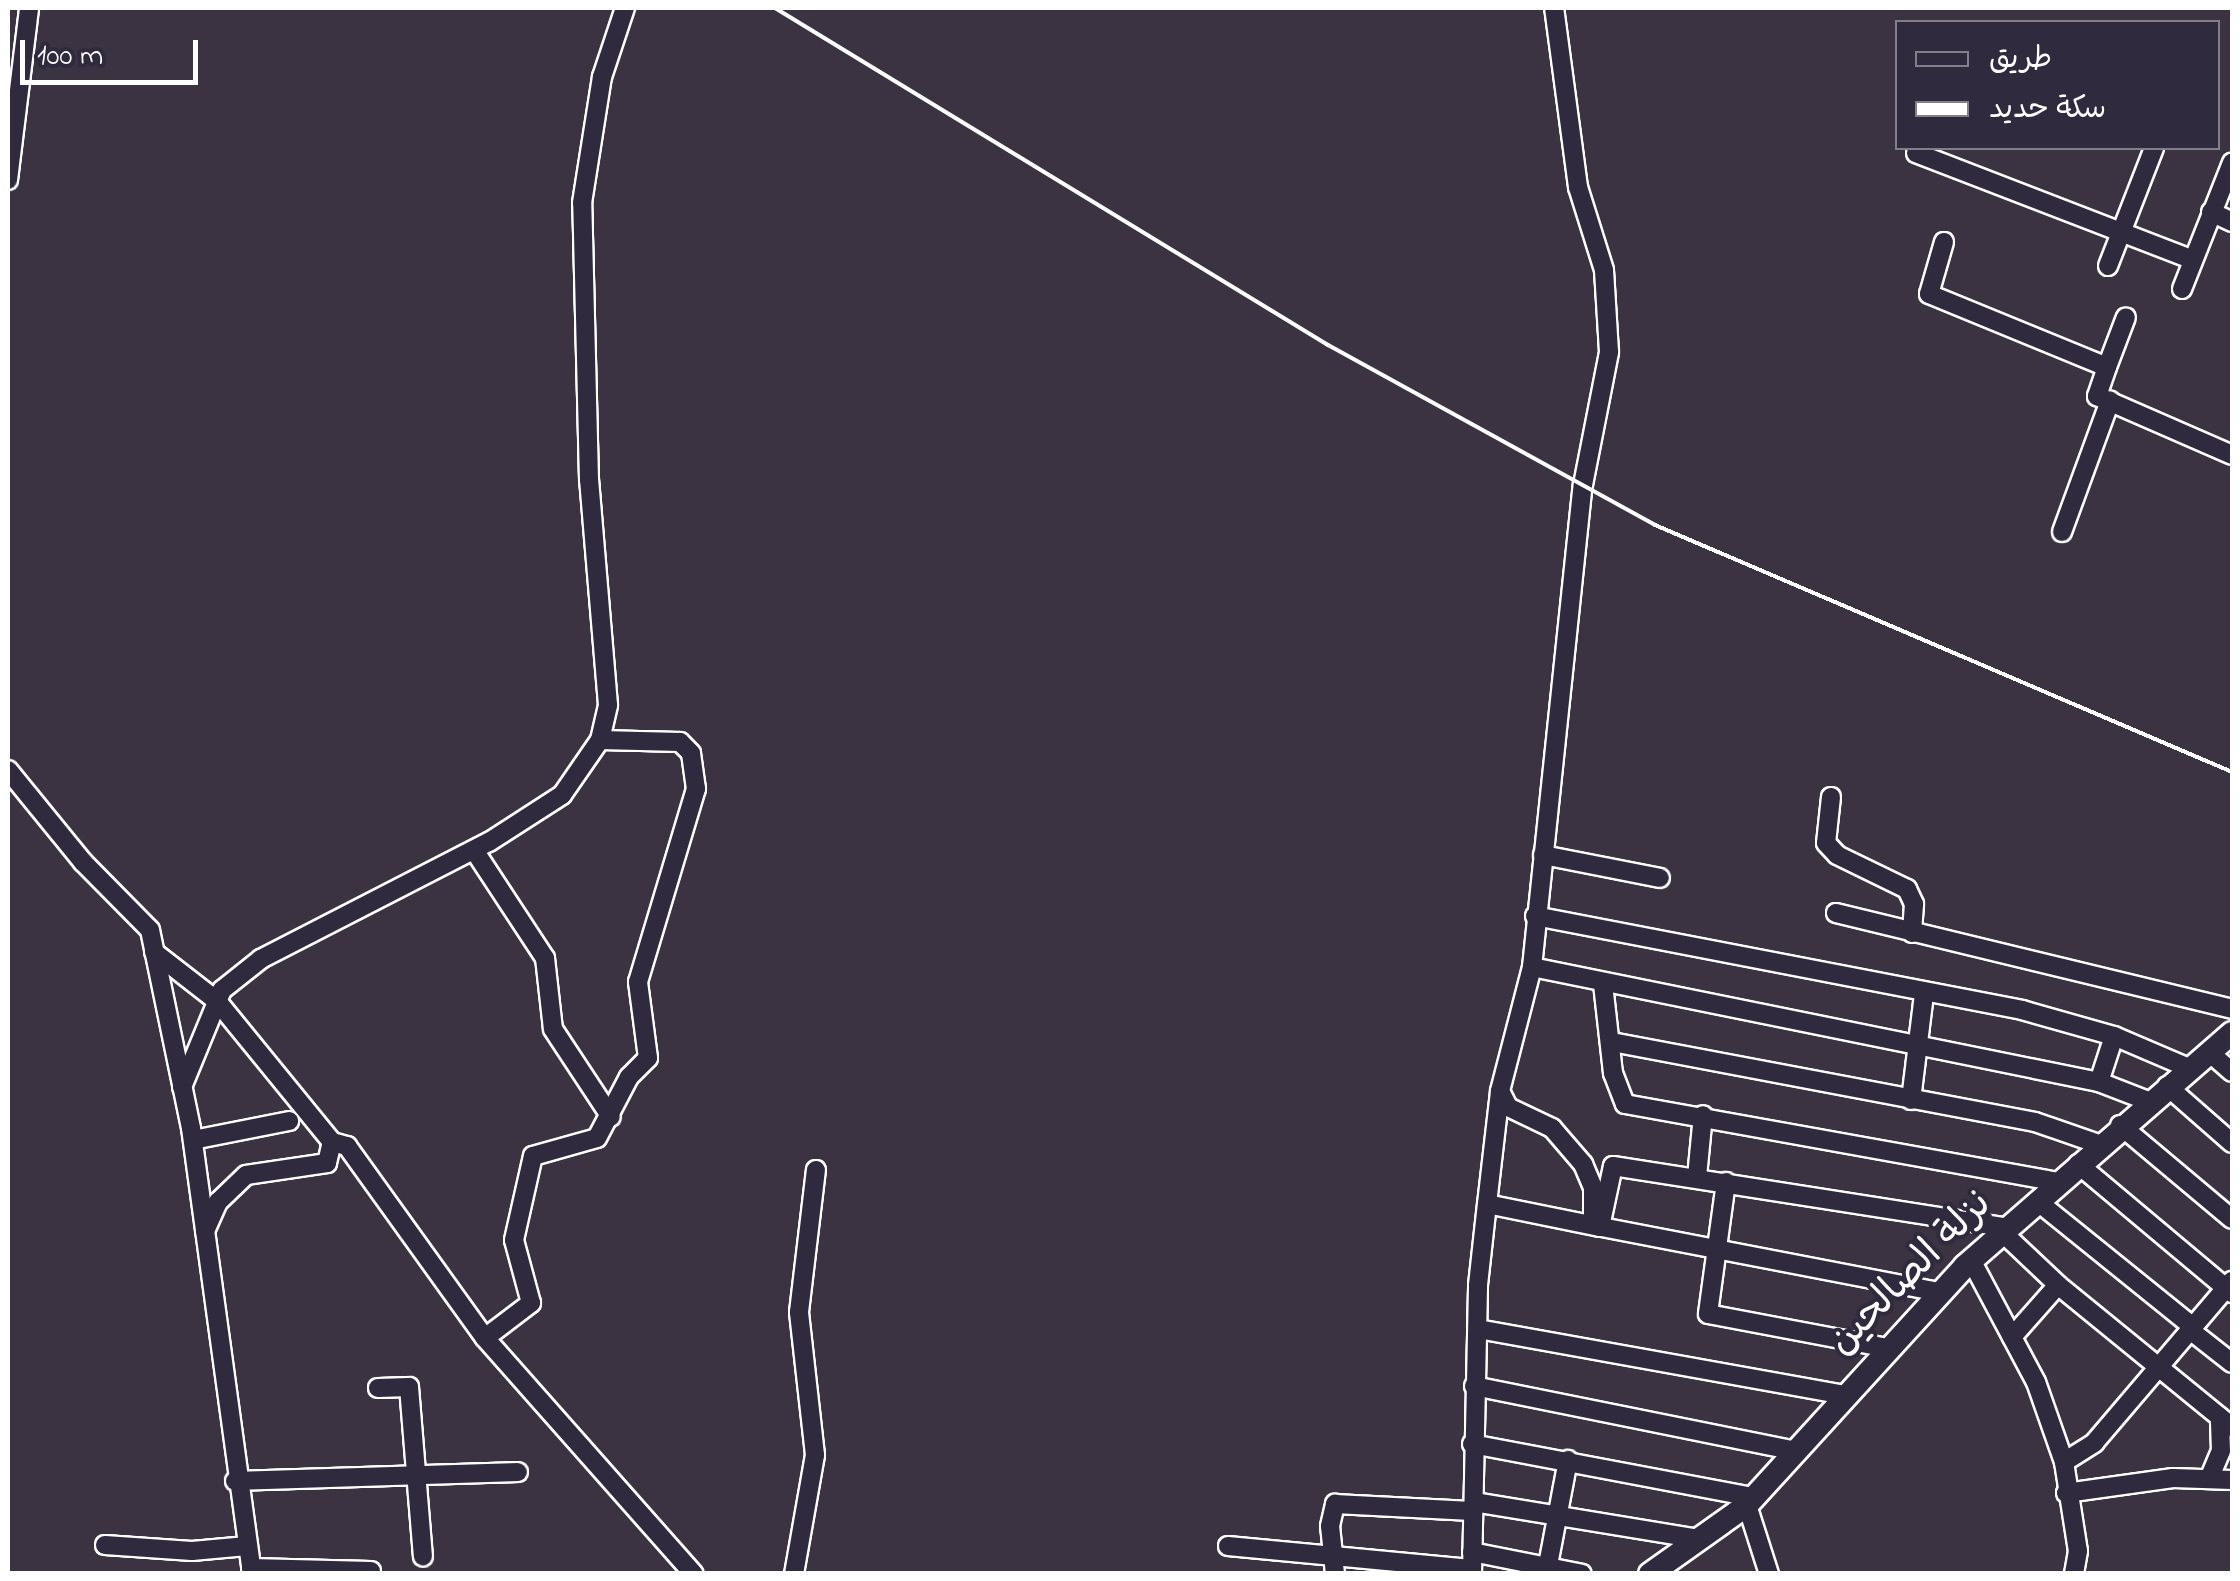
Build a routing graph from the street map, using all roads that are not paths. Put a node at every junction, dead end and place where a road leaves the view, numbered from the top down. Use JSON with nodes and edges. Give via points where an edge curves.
{"nodes":[{"id":1,"x":30,"y":8,"type":"edge"},
{"id":2,"x":626,"y":8,"type":"edge"},
{"id":3,"x":1554,"y":8,"type":"edge"},
{"id":4,"x":2153,"y":150,"type":"edge"},
{"id":5,"x":1916,"y":153,"type":"dead end"},
{"id":6,"x":2232,"y":163,"type":"edge"},
{"id":7,"x":8,"y":180,"type":"edge"},
{"id":8,"x":2211,"y":212,"type":"junction"},
{"id":9,"x":2232,"y":222,"type":"edge"},
{"id":10,"x":2120,"y":232,"type":"junction"},
{"id":11,"x":1944,"y":242,"type":"dead end"},
{"id":12,"x":2193,"y":260,"type":"junction"},
{"id":13,"x":2108,"y":266,"type":"dead end"},
{"id":14,"x":2182,"y":289,"type":"dead end"},
{"id":15,"x":2126,"y":317,"type":"dead end"},
{"id":16,"x":2107,"y":367,"type":"junction"},
{"id":17,"x":2110,"y":402,"type":"junction"},
{"id":18,"x":2232,"y":454,"type":"edge"},
{"id":19,"x":2062,"y":532,"type":"dead end"},
{"id":20,"x":600,"y":740,"type":"junction"},
{"id":21,"x":8,"y":770,"type":"edge"},
{"id":22,"x":1831,"y":797,"type":"dead end"},
{"id":23,"x":474,"y":850,"type":"junction"},
{"id":24,"x":1542,"y":855,"type":"junction"},
{"id":25,"x":1660,"y":878,"type":"dead end"},
{"id":26,"x":1836,"y":912,"type":"dead end"},
{"id":27,"x":1535,"y":916,"type":"junction"},
{"id":28,"x":1912,"y":933,"type":"junction"},
{"id":29,"x":154,"y":952,"type":"junction"},
{"id":30,"x":1532,"y":967,"type":"junction"},
{"id":31,"x":1604,"y":984,"type":"junction"},
{"id":32,"x":1924,"y":994,"type":"junction"},
{"id":33,"x":217,"y":1001,"type":"junction"},
{"id":34,"x":2232,"y":1009,"type":"edge"},
{"id":35,"x":2232,"y":1033,"type":"edge"},
{"id":36,"x":2114,"y":1036,"type":"junction"},
{"id":37,"x":1612,"y":1042,"type":"junction"},
{"id":38,"x":1917,"y":1047,"type":"junction"},
{"id":39,"x":2208,"y":1052,"type":"junction"},
{"id":40,"x":2189,"y":1068,"type":"junction"},
{"id":41,"x":2232,"y":1072,"type":"edge"},
{"id":42,"x":2099,"y":1082,"type":"junction"},
{"id":43,"x":2167,"y":1086,"type":"junction"},
{"id":44,"x":182,"y":1087,"type":"junction"},
{"id":45,"x":1500,"y":1090,"type":"junction"},
{"id":46,"x":1911,"y":1100,"type":"junction"},
{"id":47,"x":2148,"y":1101,"type":"junction"},
{"id":48,"x":1703,"y":1115,"type":"junction"},
{"id":49,"x":610,"y":1117,"type":"junction"},
{"id":50,"x":290,"y":1122,"type":"dead end"},
{"id":51,"x":2120,"y":1126,"type":"junction"},
{"id":52,"x":192,"y":1140,"type":"junction"},
{"id":53,"x":332,"y":1142,"type":"junction"},
{"id":54,"x":2232,"y":1143,"type":"edge"},
{"id":55,"x":2100,"y":1144,"type":"junction"},
{"id":56,"x":2078,"y":1164,"type":"junction"},
{"id":57,"x":816,"y":1170,"type":"dead end"},
{"id":58,"x":1698,"y":1177,"type":"junction"},
{"id":59,"x":1726,"y":1182,"type":"junction"},
{"id":60,"x":2057,"y":1182,"type":"junction"},
{"id":61,"x":2037,"y":1200,"type":"junction"},
{"id":62,"x":1487,"y":1204,"type":"junction"},
{"id":63,"x":2232,"y":1219,"type":"edge"},
{"id":64,"x":1596,"y":1226,"type":"junction"},
{"id":65,"x":2004,"y":1230,"type":"junction"},
{"id":66,"x":204,"y":1232,"type":"junction"},
{"id":67,"x":1716,"y":1247,"type":"junction"},
{"id":68,"x":1971,"y":1260,"type":"junction"},
{"id":69,"x":2058,"y":1285,"type":"junction"},
{"id":70,"x":2230,"y":1288,"type":"edge"},
{"id":71,"x":1939,"y":1292,"type":"junction"},
{"id":72,"x":1478,"y":1329,"type":"junction"},
{"id":73,"x":2191,"y":1329,"type":"junction"},
{"id":74,"x":2012,"y":1337,"type":"junction"},
{"id":75,"x":486,"y":1338,"type":"junction"},
{"id":76,"x":1888,"y":1348,"type":"junction"},
{"id":77,"x":2232,"y":1363,"type":"edge"},
{"id":78,"x":2157,"y":1366,"type":"junction"},
{"id":79,"x":1474,"y":1386,"type":"junction"},
{"id":80,"x":378,"y":1388,"type":"dead end"},
{"id":81,"x":1844,"y":1395,"type":"junction"},
{"id":82,"x":2226,"y":1422,"type":"edge"},
{"id":83,"x":1472,"y":1444,"type":"junction"},
{"id":84,"x":1795,"y":1451,"type":"junction"},
{"id":85,"x":1568,"y":1460,"type":"junction"},
{"id":86,"x":2064,"y":1462,"type":"junction"},
{"id":87,"x":518,"y":1472,"type":"dead end"},
{"id":88,"x":418,"y":1474,"type":"junction"},
{"id":89,"x":2209,"y":1479,"type":"junction"},
{"id":90,"x":235,"y":1480,"type":"junction"},
{"id":91,"x":2232,"y":1480,"type":"edge"},
{"id":92,"x":2066,"y":1494,"type":"junction"},
{"id":93,"x":1750,"y":1501,"type":"junction"},
{"id":94,"x":1473,"y":1506,"type":"junction"},
{"id":95,"x":1558,"y":1516,"type":"junction"},
{"id":96,"x":1700,"y":1540,"type":"junction"},
{"id":97,"x":105,"y":1545,"type":"dead end"},
{"id":98,"x":247,"y":1546,"type":"junction"},
{"id":99,"x":1228,"y":1546,"type":"dead end"},
{"id":100,"x":423,"y":1556,"type":"dead end"},
{"id":101,"x":1472,"y":1565,"type":"edge"},
{"id":102,"x":1548,"y":1565,"type":"junction"},
{"id":103,"x":1334,"y":1566,"type":"edge"},
{"id":104,"x":252,"y":1571,"type":"edge"},
{"id":105,"x":371,"y":1571,"type":"edge"},
{"id":106,"x":694,"y":1574,"type":"edge"},
{"id":107,"x":794,"y":1574,"type":"edge"},
{"id":108,"x":1582,"y":1574,"type":"edge"},
{"id":109,"x":1650,"y":1574,"type":"edge"},
{"id":110,"x":1769,"y":1574,"type":"edge"},
{"id":111,"x":2074,"y":1574,"type":"edge"}],
"edges":[{"from":1,"to":7,"type":"street"},
{"from":2,"to":20,"type":"street","via":[[602,77],[582,203],[589,480],[608,689]]},
{"from":3,"to":24,"type":"street","via":[[1578,187],[1604,270],[1609,352],[1583,485]]},
{"from":4,"to":10,"type":"street"},
{"from":5,"to":10,"type":"street"},
{"from":6,"to":8,"type":"street"},
{"from":8,"to":9,"type":"street"},
{"from":8,"to":12,"type":"street"},
{"from":10,"to":12,"type":"street"},
{"from":10,"to":13,"type":"street"},
{"from":11,"to":16,"type":"street","via":[[1931,296]]},
{"from":12,"to":14,"type":"street"},
{"from":15,"to":16,"type":"street"},
{"from":16,"to":17,"type":"street","via":[[2096,393]]},
{"from":17,"to":18,"type":"street"},
{"from":17,"to":19,"type":"street"},
{"from":20,"to":23,"type":"street","via":[[562,795]]},
{"from":20,"to":49,"type":"street","via":[[680,742],[691,753],[696,789],[638,982],[648,1058],[629,1077]]},
{"from":21,"to":29,"type":"street","via":[[150,930]]},
{"from":22,"to":28,"type":"street","via":[[1826,843],[1908,890]]},
{"from":23,"to":33,"type":"street","via":[[261,959]]},
{"from":23,"to":49,"type":"street","via":[[546,958],[553,1029]]},
{"from":24,"to":25,"type":"street"},
{"from":24,"to":27,"type":"street"},
{"from":26,"to":28,"type":"street"},
{"from":27,"to":30,"type":"street"},
{"from":27,"to":32,"type":"street"},
{"from":28,"to":34,"type":"street"},
{"from":29,"to":33,"type":"street"},
{"from":29,"to":44,"type":"street"},
{"from":30,"to":31,"type":"street"},
{"from":30,"to":45,"type":"street"},
{"from":31,"to":37,"type":"street"},
{"from":31,"to":38,"type":"street"},
{"from":32,"to":36,"type":"street","via":[[2022,1010]]},
{"from":32,"to":38,"type":"street"},
{"from":33,"to":44,"type":"street"},
{"from":33,"to":53,"type":"street"},
{"from":35,"to":39,"type":"main road","name":"نزلة الصالحين"},
{"from":36,"to":40,"type":"street"},
{"from":36,"to":42,"type":"street"},
{"from":37,"to":46,"type":"street"},
{"from":37,"to":48,"type":"street","via":[[1622,1102]]},
{"from":38,"to":42,"type":"street"},
{"from":38,"to":46,"type":"street"},
{"from":39,"to":40,"type":"main road","name":"نزلة الصالحين"},
{"from":39,"to":41,"type":"street"},
{"from":40,"to":43,"type":"main road","name":"نزلة الصالحين"},
{"from":42,"to":47,"type":"street"},
{"from":43,"to":47,"type":"main road","name":"نزلة الصالحين"},
{"from":43,"to":54,"type":"street"},
{"from":44,"to":52,"type":"street"},
{"from":45,"to":62,"type":"street"},
{"from":45,"to":64,"type":"street","via":[[1508,1107],[1552,1128],[1584,1164]]},
{"from":46,"to":55,"type":"street","via":[[2035,1122]]},
{"from":47,"to":51,"type":"main road","name":"نزلة الصالحين"},
{"from":48,"to":58,"type":"street"},
{"from":48,"to":60,"type":"street"},
{"from":49,"to":75,"type":"street","via":[[597,1138],[533,1156],[514,1240],[531,1304]]},
{"from":50,"to":52,"type":"street"},
{"from":51,"to":55,"type":"main road","name":"نزلة الصالحين"},
{"from":51,"to":63,"type":"street"},
{"from":52,"to":66,"type":"street"},
{"from":53,"to":66,"type":"street","via":[[327,1163],[246,1175],[218,1202]]},
{"from":53,"to":75,"type":"street","via":[[346,1146]]},
{"from":55,"to":56,"type":"main road","name":"نزلة الصالحين"},
{"from":56,"to":60,"type":"main road","name":"نزلة الصالحين"},
{"from":56,"to":70,"type":"street"},
{"from":57,"to":107,"type":"street","via":[[800,1312],[816,1455]]},
{"from":58,"to":59,"type":"street"},
{"from":58,"to":64,"type":"street","via":[[1615,1163]]},
{"from":59,"to":65,"type":"street"},
{"from":59,"to":67,"type":"street"},
{"from":60,"to":61,"type":"main road","name":"نزلة الصالحين"},
{"from":61,"to":65,"type":"main road","name":"نزلة الصالحين"},
{"from":61,"to":73,"type":"street"},
{"from":62,"to":64,"type":"street"},
{"from":62,"to":72,"type":"street"},
{"from":64,"to":67,"type":"street"},
{"from":65,"to":68,"type":"main road","name":"نزلة الصالحين"},
{"from":65,"to":69,"type":"street"},
{"from":66,"to":90,"type":"street"},
{"from":67,"to":71,"type":"street"},
{"from":67,"to":76,"type":"street","via":[[1707,1310],[1713,1317]]},
{"from":68,"to":71,"type":"main road","name":"نزلة الصالحين"},
{"from":68,"to":74,"type":"street"},
{"from":69,"to":74,"type":"street"},
{"from":69,"to":78,"type":"street"},
{"from":70,"to":73,"type":"street"},
{"from":71,"to":76,"type":"main road","name":"نزلة الصالحين"},
{"from":72,"to":79,"type":"street"},
{"from":72,"to":81,"type":"street"},
{"from":73,"to":77,"type":"street"},
{"from":73,"to":78,"type":"street"},
{"from":74,"to":86,"type":"street"},
{"from":75,"to":106,"type":"street"},
{"from":76,"to":81,"type":"main road","name":"نزلة الصالحين"},
{"from":78,"to":82,"type":"street"},
{"from":78,"to":86,"type":"street","via":[[2094,1443]]},
{"from":79,"to":83,"type":"street"},
{"from":79,"to":84,"type":"street"},
{"from":80,"to":88,"type":"street","via":[[410,1387]]},
{"from":81,"to":84,"type":"main road","name":"نزلة الصالحين"},
{"from":82,"to":89,"type":"street"},
{"from":83,"to":85,"type":"street"},
{"from":83,"to":94,"type":"street"},
{"from":84,"to":93,"type":"main road","name":"نزلة الصالحين"},
{"from":85,"to":93,"type":"street"},
{"from":85,"to":95,"type":"street"},
{"from":86,"to":92,"type":"street"},
{"from":87,"to":88,"type":"street"},
{"from":88,"to":90,"type":"street"},
{"from":88,"to":100,"type":"street"},
{"from":89,"to":91,"type":"street"},
{"from":89,"to":92,"type":"street"},
{"from":90,"to":98,"type":"street"},
{"from":92,"to":111,"type":"street","via":[[2078,1551]]},
{"from":93,"to":96,"type":"main road","name":"نزلة الصالحين"},
{"from":93,"to":110,"type":"street"},
{"from":94,"to":95,"type":"street"},
{"from":94,"to":101,"type":"street"},
{"from":94,"to":103,"type":"street","via":[[1336,1504]]},
{"from":95,"to":96,"type":"street"},
{"from":95,"to":102,"type":"street"},
{"from":96,"to":109,"type":"main road","name":"نزلة الصالحين"},
{"from":97,"to":98,"type":"street","via":[[192,1551]]},
{"from":98,"to":104,"type":"street"},
{"from":99,"to":103,"type":"street"},
{"from":101,"to":102,"type":"street"},
{"from":101,"to":103,"type":"street"},
{"from":102,"to":108,"type":"street"},
{"from":104,"to":105,"type":"street"}]}
